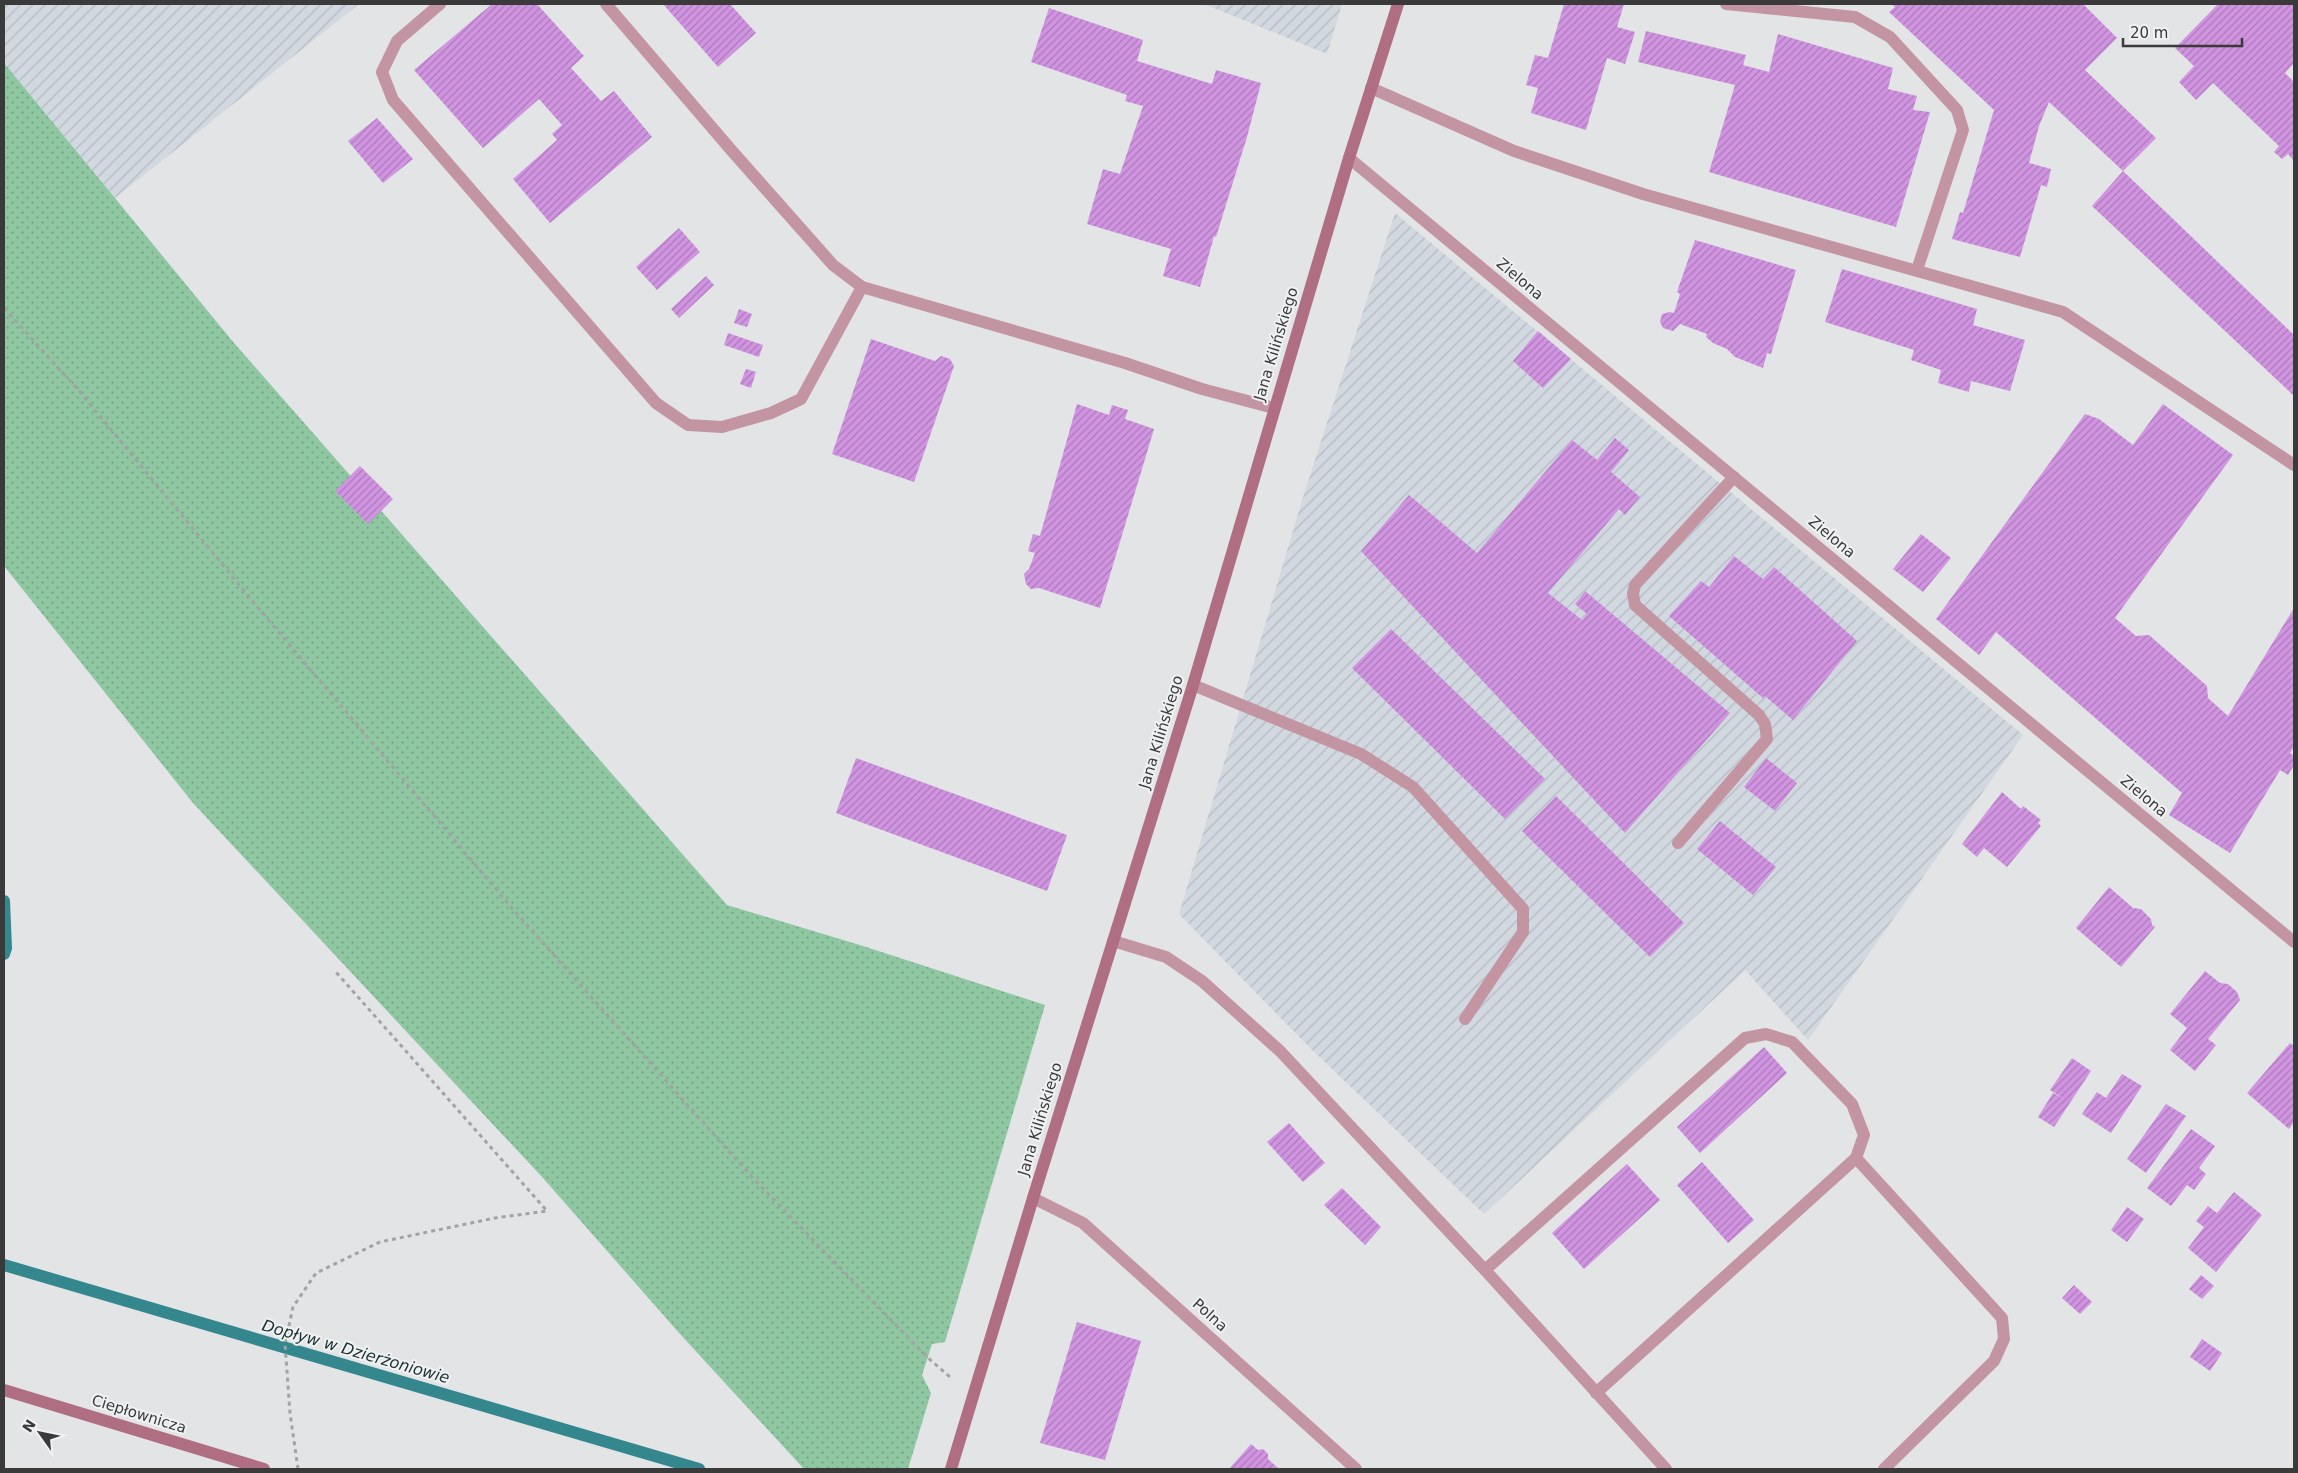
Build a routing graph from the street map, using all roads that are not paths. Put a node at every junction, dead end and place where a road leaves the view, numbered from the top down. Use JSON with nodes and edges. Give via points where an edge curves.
{"nodes":[{"id":1,"x":440,"y":4,"type":"edge"},
{"id":2,"x":606,"y":4,"type":"edge"},
{"id":3,"x":1398,"y":4,"type":"edge"},
{"id":4,"x":1726,"y":4,"type":"edge"},
{"id":5,"x":1371,"y":88,"type":"junction"},
{"id":6,"x":1349,"y":158,"type":"junction"},
{"id":7,"x":1917,"y":270,"type":"junction"},
{"id":8,"x":862,"y":287,"type":"junction"},
{"id":9,"x":1274,"y":408,"type":"junction"},
{"id":10,"x":2294,"y":464,"type":"edge"},
{"id":11,"x":1734,"y":477,"type":"junction"},
{"id":12,"x":1193,"y":685,"type":"junction"},
{"id":13,"x":1678,"y":843,"type":"dead end"},
{"id":14,"x":1113,"y":941,"type":"junction"},
{"id":15,"x":2294,"y":942,"type":"edge"},
{"id":16,"x":1465,"y":1019,"type":"dead end"},
{"id":17,"x":1856,"y":1158,"type":"junction"},
{"id":18,"x":1032,"y":1198,"type":"junction"},
{"id":19,"x":1485,"y":1270,"type":"junction"},
{"id":20,"x":4,"y":1390,"type":"edge"},
{"id":21,"x":1596,"y":1393,"type":"junction"},
{"id":22,"x":264,"y":1469,"type":"edge"},
{"id":23,"x":951,"y":1469,"type":"edge"},
{"id":24,"x":1356,"y":1469,"type":"edge"},
{"id":25,"x":1666,"y":1469,"type":"edge"},
{"id":26,"x":1884,"y":1469,"type":"edge"}],
"edges":[{"from":1,"to":8,"type":"street","via":[[397,41],[382,72],[393,100],[656,403],[688,425],[722,427],[771,413],[801,399]]},
{"from":2,"to":8,"type":"street","via":[[833,265]]},
{"from":3,"to":5,"type":"street","name":"Jana Kilińskiego"},
{"from":4,"to":7,"type":"street","via":[[1855,17],[1890,37],[1957,110],[1963,130]]},
{"from":5,"to":6,"type":"street","name":"Jana Kilińskiego"},
{"from":5,"to":7,"type":"street","via":[[1514,151],[1634,191]]},
{"from":6,"to":9,"type":"street","name":"Jana Kilińskiego"},
{"from":6,"to":11,"type":"street","name":"Zielona"},
{"from":7,"to":10,"type":"street","via":[[2063,312]]},
{"from":8,"to":9,"type":"street"},
{"from":9,"to":12,"type":"street","name":"Jana Kilińskiego"},
{"from":11,"to":13,"type":"street","via":[[1635,585],[1633,594],[1635,605],[1759,715],[1765,724],[1767,739]]},
{"from":11,"to":15,"type":"street","name":"Zielona"},
{"from":12,"to":14,"type":"street","name":"Jana Kilińskiego"},
{"from":12,"to":16,"type":"street","via":[[1361,754],[1413,787],[1523,909],[1523,932]]},
{"from":14,"to":18,"type":"street","name":"Jana Kilińskiego"},
{"from":14,"to":19,"type":"street","via":[[1166,957],[1202,981],[1280,1051]]},
{"from":17,"to":19,"type":"street","via":[[1864,1135],[1852,1104],[1792,1042],[1766,1034],[1744,1038]]},
{"from":17,"to":21,"type":"street"},
{"from":17,"to":26,"type":"street","via":[[2002,1318],[2004,1339],[1994,1361]]},
{"from":18,"to":23,"type":"street","name":"Jana Kilińskiego"},
{"from":18,"to":24,"type":"street","name":"Polna","via":[[1084,1223]]},
{"from":19,"to":21,"type":"street"},
{"from":20,"to":22,"type":"street","name":"Ciepłownicza"},
{"from":21,"to":25,"type":"street"}]}
